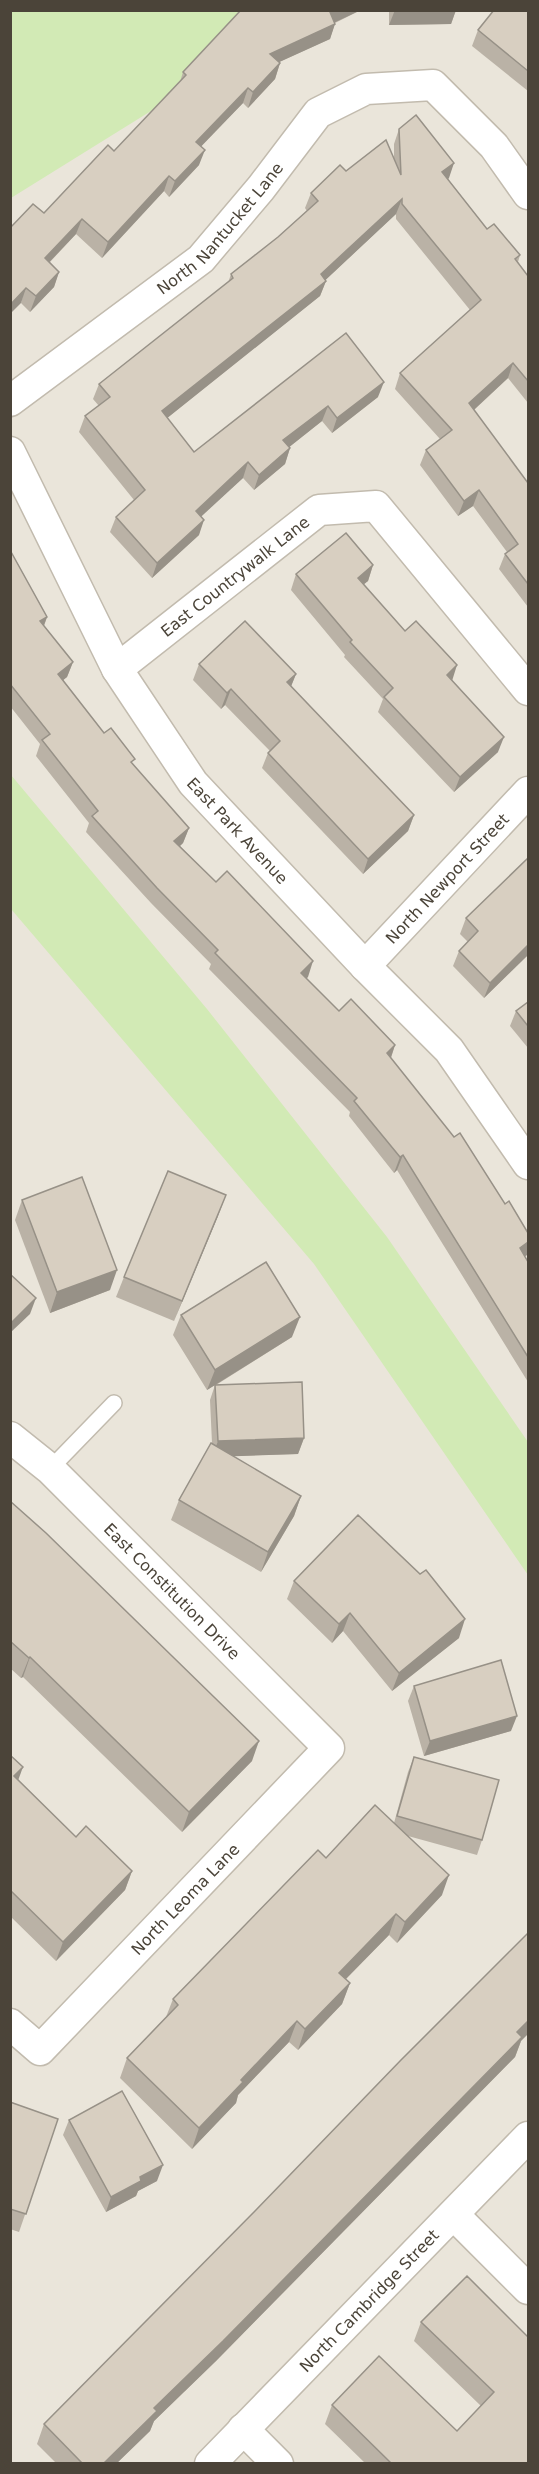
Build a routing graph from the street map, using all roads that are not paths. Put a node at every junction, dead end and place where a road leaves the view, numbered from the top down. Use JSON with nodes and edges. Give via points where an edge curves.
{"nodes":[{"id":1,"x":528,"y":194,"type":"edge"},
{"id":2,"x":10,"y":401,"type":"edge"},
{"id":3,"x":10,"y":452,"type":"edge"},
{"id":4,"x":117,"y":669,"type":"junction"},
{"id":5,"x":528,"y":690,"type":"edge"},
{"id":6,"x":528,"y":792,"type":"edge"},
{"id":7,"x":365,"y":966,"type":"junction"},
{"id":8,"x":528,"y":1164,"type":"edge"},
{"id":9,"x":114,"y":1403,"type":"dead end"},
{"id":10,"x":10,"y":1437,"type":"edge"},
{"id":11,"x":50,"y":1469,"type":"junction"},
{"id":12,"x":329,"y":1748,"type":"joint"},
{"id":13,"x":10,"y":2024,"type":"edge"},
{"id":14,"x":528,"y":2137,"type":"edge"},
{"id":15,"x":454,"y":2216,"type":"junction"},
{"id":16,"x":528,"y":2289,"type":"edge"},
{"id":17,"x":243,"y":2429,"type":"junction"},
{"id":18,"x":210,"y":2463,"type":"edge"},
{"id":19,"x":278,"y":2463,"type":"edge"}],
"edges":[{"from":1,"to":2,"type":"street","name":"North Nantucket Lane","via":[[495,146],[433,85],[366,89],[318,113],[201,259]]},
{"from":3,"to":4,"type":"street","name":"East Park Avenue"},
{"from":4,"to":5,"type":"street","name":"East Countrywalk Lane","via":[[319,510],[376,506]]},
{"from":4,"to":7,"type":"street","name":"East Park Avenue","via":[[193,783]]},
{"from":6,"to":7,"type":"street","name":"North Newport Street"},
{"from":7,"to":8,"type":"street","name":"East Park Avenue","via":[[449,1050]]},
{"from":9,"to":11,"type":"lane"},
{"from":10,"to":11,"type":"street","name":"East Constitution Drive"},
{"from":11,"to":12,"type":"street","name":"East Constitution Drive"},
{"from":12,"to":13,"type":"street","name":"North Leoma Lane","via":[[40,2050]]},
{"from":14,"to":15,"type":"street","name":"North Cambridge Street"},
{"from":15,"to":16,"type":"street"},
{"from":15,"to":17,"type":"street","name":"North Cambridge Street"},
{"from":17,"to":18,"type":"street","name":"North Cambridge Street"},
{"from":17,"to":19,"type":"street"}]}
